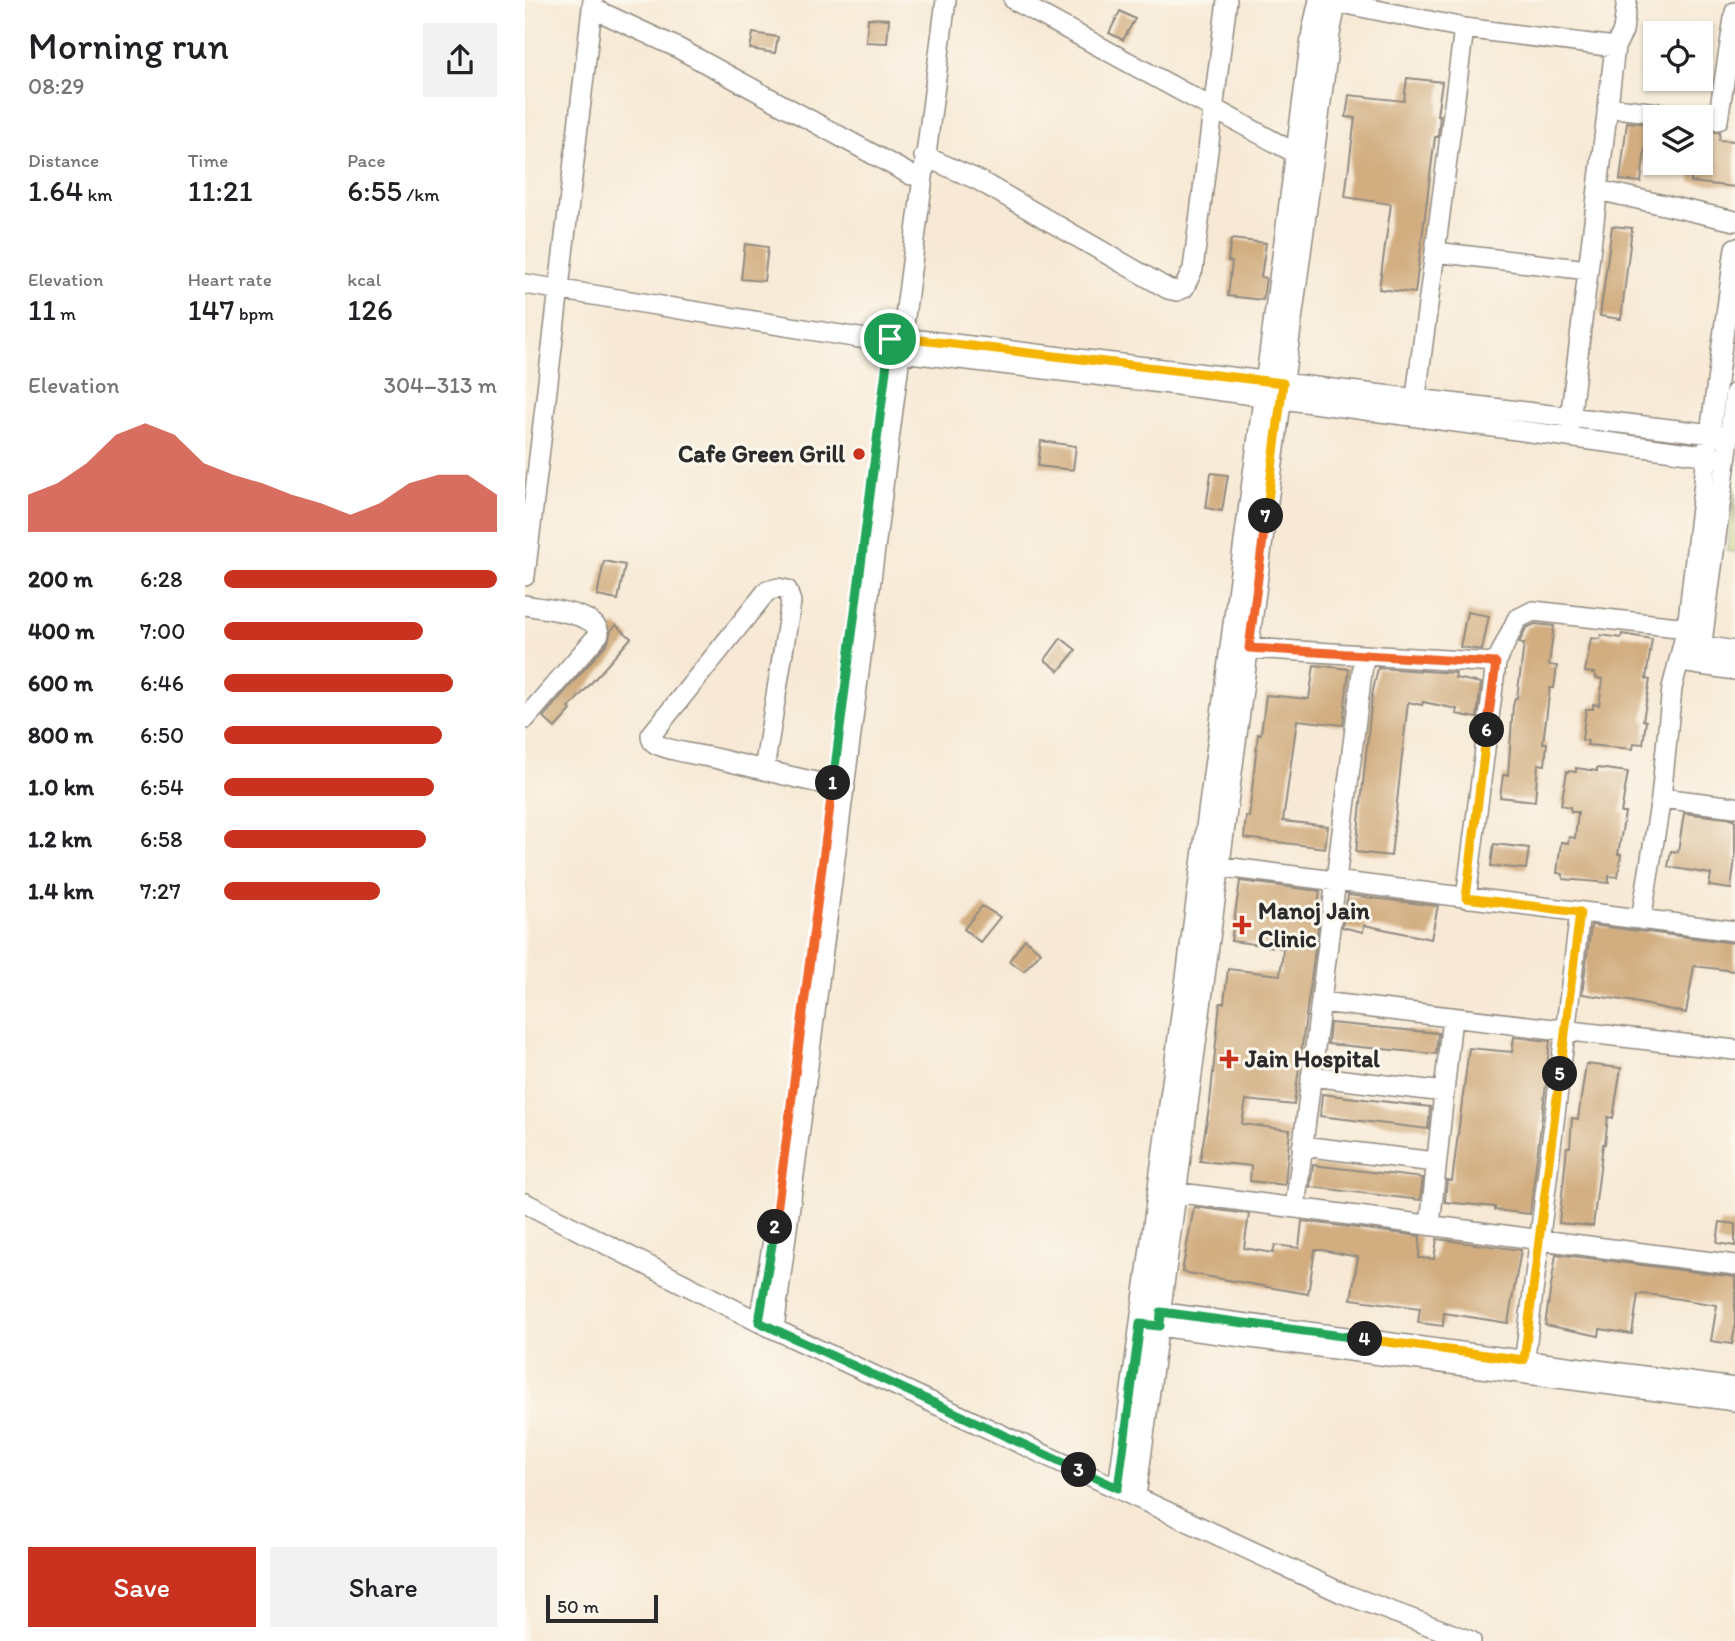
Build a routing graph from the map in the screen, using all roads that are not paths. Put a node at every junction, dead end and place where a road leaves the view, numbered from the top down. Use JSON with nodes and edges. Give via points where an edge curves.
{"nodes":[{"id":1,"x":934,"y":0,"type":"edge"},
{"id":2,"x":946,"y":0,"type":"edge"},
{"id":3,"x":1014,"y":0,"type":"edge"},
{"id":4,"x":1227,"y":0,"type":"edge"},
{"id":5,"x":1330,"y":0,"type":"edge"},
{"id":6,"x":1627,"y":0,"type":"edge"},
{"id":7,"x":592,"y":4,"type":"edge"},
{"id":8,"x":1035,"y":5,"type":"edge"},
{"id":9,"x":1735,"y":12,"type":"edge"},
{"id":10,"x":1464,"y":28,"type":"junction"},
{"id":11,"x":1615,"y":47,"type":"junction"},
{"id":12,"x":1730,"y":69,"type":"edge"},
{"id":13,"x":1607,"y":107,"type":"junction"},
{"id":14,"x":1214,"y":108,"type":"junction"},
{"id":15,"x":1643,"y":111,"type":"edge"},
{"id":16,"x":1718,"y":121,"type":"edge"},
{"id":17,"x":1296,"y":153,"type":"junction"},
{"id":18,"x":924,"y":156,"type":"junction"},
{"id":19,"x":911,"y":175,"type":"junction"},
{"id":20,"x":1598,"y":190,"type":"junction"},
{"id":21,"x":1735,"y":221,"type":"edge"},
{"id":22,"x":1735,"y":248,"type":"edge"},
{"id":23,"x":1435,"y":252,"type":"junction"},
{"id":24,"x":1588,"y":270,"type":"junction"},
{"id":25,"x":525,"y":284,"type":"edge"},
{"id":26,"x":560,"y":289,"type":"junction"},
{"id":27,"x":892,"y":343,"type":"junction"},
{"id":28,"x":1273,"y":390,"type":"junction"},
{"id":29,"x":1735,"y":393,"type":"edge"},
{"id":30,"x":1415,"y":408,"type":"junction"},
{"id":31,"x":1569,"y":427,"type":"junction"},
{"id":32,"x":1720,"y":435,"type":"junction"},
{"id":33,"x":1717,"y":457,"type":"junction"},
{"id":34,"x":529,"y":508,"type":"edge"},
{"id":35,"x":1249,"y":570,"type":"junction"},
{"id":36,"x":525,"y":576,"type":"edge"},
{"id":37,"x":525,"y":605,"type":"edge"},
{"id":38,"x":1249,"y":648,"type":"junction"},
{"id":39,"x":1690,"y":649,"type":"junction"},
{"id":40,"x":1735,"y":651,"type":"edge"},
{"id":41,"x":1364,"y":656,"type":"junction"},
{"id":42,"x":1496,"y":663,"type":"junction"},
{"id":43,"x":1735,"y":670,"type":"edge"},
{"id":44,"x":525,"y":719,"type":"edge"},
{"id":45,"x":764,"y":770,"type":"junction"},
{"id":46,"x":839,"y":787,"type":"junction"},
{"id":47,"x":1661,"y":798,"type":"junction"},
{"id":48,"x":1735,"y":807,"type":"edge"},
{"id":49,"x":1210,"y":866,"type":"junction"},
{"id":50,"x":1336,"y":882,"type":"junction"},
{"id":51,"x":1466,"y":898,"type":"junction"},
{"id":52,"x":1580,"y":912,"type":"junction"},
{"id":53,"x":1641,"y":920,"type":"junction"},
{"id":54,"x":1735,"y":932,"type":"edge"},
{"id":55,"x":1321,"y":1002,"type":"junction"},
{"id":56,"x":1453,"y":1017,"type":"junction"},
{"id":57,"x":1565,"y":1030,"type":"junction"},
{"id":58,"x":1735,"y":1050,"type":"edge"},
{"id":59,"x":1311,"y":1076,"type":"junction"},
{"id":60,"x":1444,"y":1092,"type":"junction"},
{"id":61,"x":1302,"y":1146,"type":"junction"},
{"id":62,"x":1435,"y":1162,"type":"junction"},
{"id":63,"x":1167,"y":1191,"type":"junction"},
{"id":64,"x":525,"y":1203,"type":"edge"},
{"id":65,"x":1296,"y":1208,"type":"junction"},
{"id":66,"x":1430,"y":1225,"type":"junction"},
{"id":67,"x":1539,"y":1240,"type":"junction"},
{"id":68,"x":1735,"y":1265,"type":"edge"},
{"id":69,"x":1151,"y":1318,"type":"junction"},
{"id":70,"x":767,"y":1326,"type":"junction"},
{"id":71,"x":1523,"y":1367,"type":"junction"},
{"id":72,"x":1735,"y":1388,"type":"edge"},
{"id":73,"x":1735,"y":1401,"type":"edge"},
{"id":74,"x":1118,"y":1488,"type":"junction"},
{"id":75,"x":1136,"y":1496,"type":"junction"},
{"id":76,"x":1471,"y":1641,"type":"edge"}],
"edges":[{"from":1,"to":19,"type":"street"},
{"from":2,"to":18,"type":"street"},
{"from":3,"to":8,"type":"street"},
{"from":4,"to":14,"type":"street"},
{"from":5,"to":10,"type":"street"},
{"from":5,"to":17,"type":"street","via":[[1312,31]]},
{"from":5,"to":28,"type":"street","via":[[1330,34]]},
{"from":6,"to":11,"type":"street","via":[[1623,32]]},
{"from":7,"to":19,"type":"street"},
{"from":7,"to":26,"type":"street"},
{"from":8,"to":14,"type":"street"},
{"from":9,"to":12,"type":"street"},
{"from":10,"to":11,"type":"street"},
{"from":10,"to":23,"type":"street"},
{"from":11,"to":13,"type":"street"},
{"from":12,"to":16,"type":"street"},
{"from":13,"to":15,"type":"street"},
{"from":13,"to":20,"type":"street"},
{"from":14,"to":17,"type":"street"},
{"from":14,"to":18,"type":"street","via":[[1193,269],[1184,289],[1177,291],[978,180]]},
{"from":17,"to":28,"type":"street"},
{"from":18,"to":27,"type":"street"},
{"from":19,"to":27,"type":"street"},
{"from":20,"to":21,"type":"street"},
{"from":20,"to":24,"type":"street"},
{"from":22,"to":32,"type":"street"},
{"from":23,"to":24,"type":"street"},
{"from":23,"to":30,"type":"street"},
{"from":24,"to":31,"type":"street"},
{"from":25,"to":26,"type":"street"},
{"from":26,"to":27,"type":"street"},
{"from":26,"to":34,"type":"street"},
{"from":27,"to":28,"type":"street"},
{"from":27,"to":46,"type":"street"},
{"from":28,"to":30,"type":"street"},
{"from":28,"to":35,"type":"street"},
{"from":29,"to":32,"type":"street"},
{"from":30,"to":31,"type":"street"},
{"from":31,"to":32,"type":"street"},
{"from":31,"to":33,"type":"street"},
{"from":32,"to":33,"type":"street"},
{"from":33,"to":39,"type":"street"},
{"from":34,"to":36,"type":"street"},
{"from":35,"to":38,"type":"street"},
{"from":35,"to":49,"type":"street"},
{"from":37,"to":44,"type":"street","via":[[590,619],[599,630]]},
{"from":38,"to":41,"type":"street"},
{"from":38,"to":49,"type":"street"},
{"from":39,"to":40,"type":"street"},
{"from":39,"to":42,"type":"street","via":[[1533,611],[1517,619]]},
{"from":39,"to":43,"type":"street"},
{"from":39,"to":47,"type":"street","via":[[1672,688]]},
{"from":41,"to":42,"type":"street"},
{"from":41,"to":50,"type":"street"},
{"from":42,"to":51,"type":"street"},
{"from":45,"to":45,"type":"street","via":[[792,602],[787,590],[778,588],[767,591],[651,735],[655,743]]},
{"from":45,"to":46,"type":"street"},
{"from":46,"to":70,"type":"street"},
{"from":47,"to":48,"type":"street"},
{"from":47,"to":53,"type":"street"},
{"from":49,"to":50,"type":"street"},
{"from":49,"to":63,"type":"street"},
{"from":50,"to":51,"type":"street"},
{"from":50,"to":55,"type":"street"},
{"from":51,"to":52,"type":"street"},
{"from":52,"to":53,"type":"street"},
{"from":52,"to":57,"type":"street"},
{"from":53,"to":54,"type":"street"},
{"from":55,"to":56,"type":"street"},
{"from":55,"to":59,"type":"street"},
{"from":56,"to":57,"type":"street"},
{"from":56,"to":60,"type":"street"},
{"from":57,"to":58,"type":"street"},
{"from":57,"to":67,"type":"street"},
{"from":59,"to":60,"type":"street"},
{"from":59,"to":61,"type":"street"},
{"from":60,"to":62,"type":"street"},
{"from":61,"to":62,"type":"street"},
{"from":61,"to":65,"type":"street"},
{"from":62,"to":66,"type":"street"},
{"from":63,"to":65,"type":"street"},
{"from":63,"to":69,"type":"street"},
{"from":64,"to":70,"type":"street"},
{"from":65,"to":66,"type":"street"},
{"from":66,"to":67,"type":"street"},
{"from":67,"to":68,"type":"street"},
{"from":67,"to":71,"type":"street"},
{"from":69,"to":71,"type":"street"},
{"from":69,"to":74,"type":"street"},
{"from":69,"to":75,"type":"street"},
{"from":70,"to":74,"type":"street"},
{"from":71,"to":72,"type":"street"},
{"from":71,"to":73,"type":"street"},
{"from":74,"to":75,"type":"street"},
{"from":75,"to":76,"type":"street","via":[[1342,1593]]}]}
